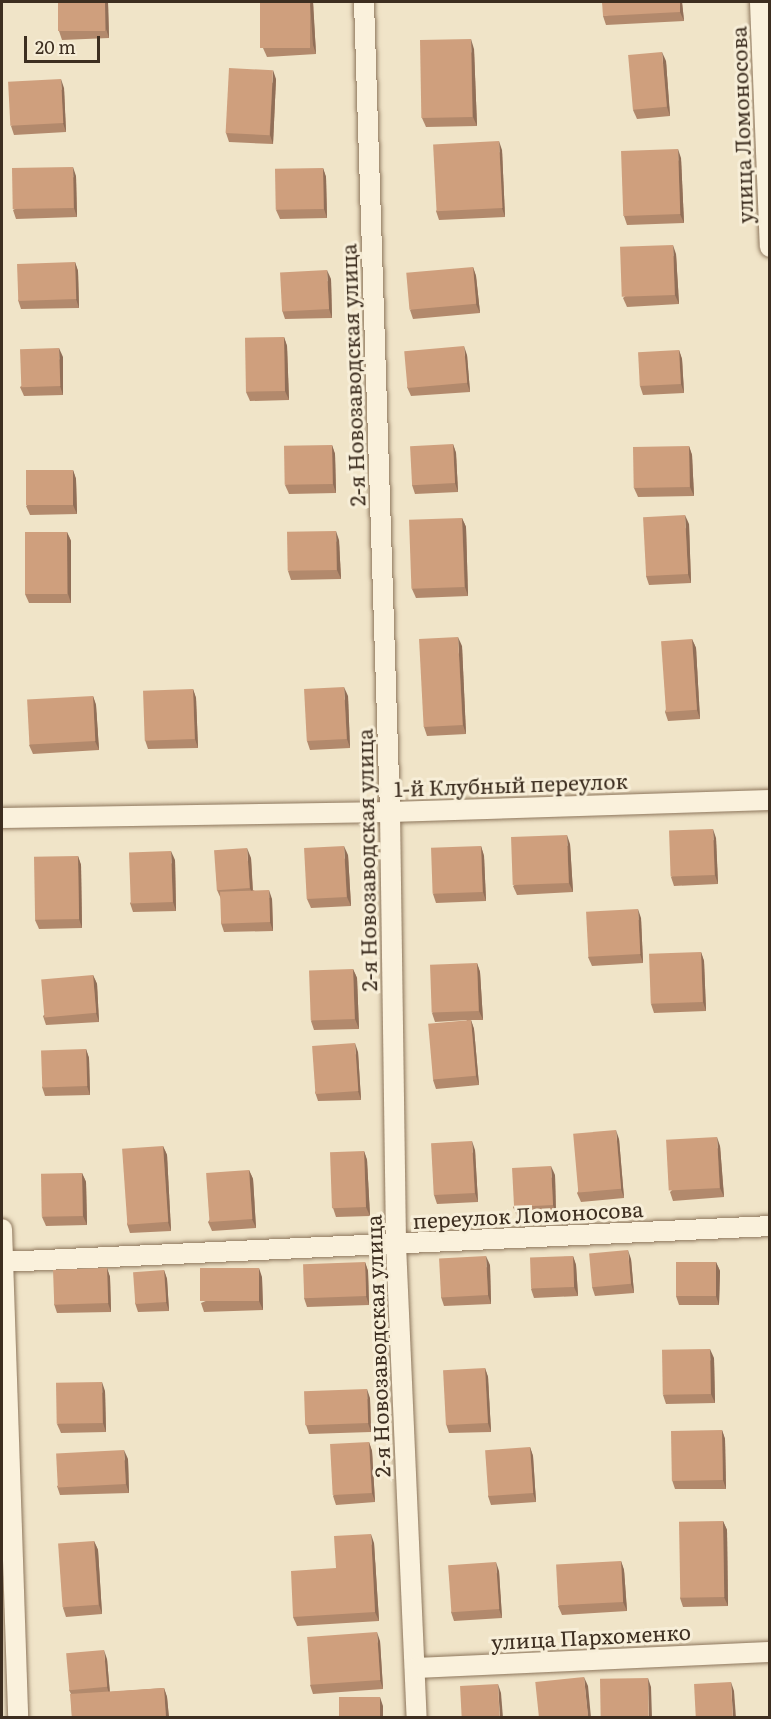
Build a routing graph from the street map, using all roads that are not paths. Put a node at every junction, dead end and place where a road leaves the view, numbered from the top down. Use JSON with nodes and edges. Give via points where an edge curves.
{"nodes":[{"id":1,"x":364,"y":2,"type":"edge"},
{"id":2,"x":760,"y":2,"type":"edge"},
{"id":3,"x":770,"y":247,"type":"edge"},
{"id":4,"x":770,"y":800,"type":"edge"},
{"id":5,"x":390,"y":812,"type":"junction"},
{"id":6,"x":2,"y":818,"type":"edge"},
{"id":7,"x":770,"y":1226,"type":"edge"},
{"id":8,"x":2,"y":1229,"type":"edge"},
{"id":9,"x":396,"y":1245,"type":"junction"},
{"id":10,"x":2,"y":1262,"type":"edge"},
{"id":11,"x":770,"y":1652,"type":"edge"},
{"id":12,"x":415,"y":1668,"type":"junction"},
{"id":13,"x":18,"y":1718,"type":"edge"},
{"id":14,"x":417,"y":1718,"type":"edge"}],
"edges":[{"from":1,"to":5,"type":"street","name":"2-я Новозаводская улица"},
{"from":2,"to":3,"type":"street","name":"улица Ломоносова"},
{"from":4,"to":5,"type":"street","name":"1-й Клубный переулок"},
{"from":5,"to":6,"type":"street","name":"1-й Клубный переулок"},
{"from":5,"to":9,"type":"street","name":"2-я Новозаводская улица"},
{"from":7,"to":9,"type":"street","name":"переулок Ломоносова"},
{"from":8,"to":10,"type":"street"},
{"from":9,"to":10,"type":"street","name":"переулок Ломоносова"},
{"from":9,"to":12,"type":"street","name":"2-я Новозаводская улица"},
{"from":10,"to":13,"type":"street"},
{"from":11,"to":12,"type":"street","name":"улица Пархоменко"},
{"from":12,"to":14,"type":"street","name":"2-я Новозаводская улица"}]}
